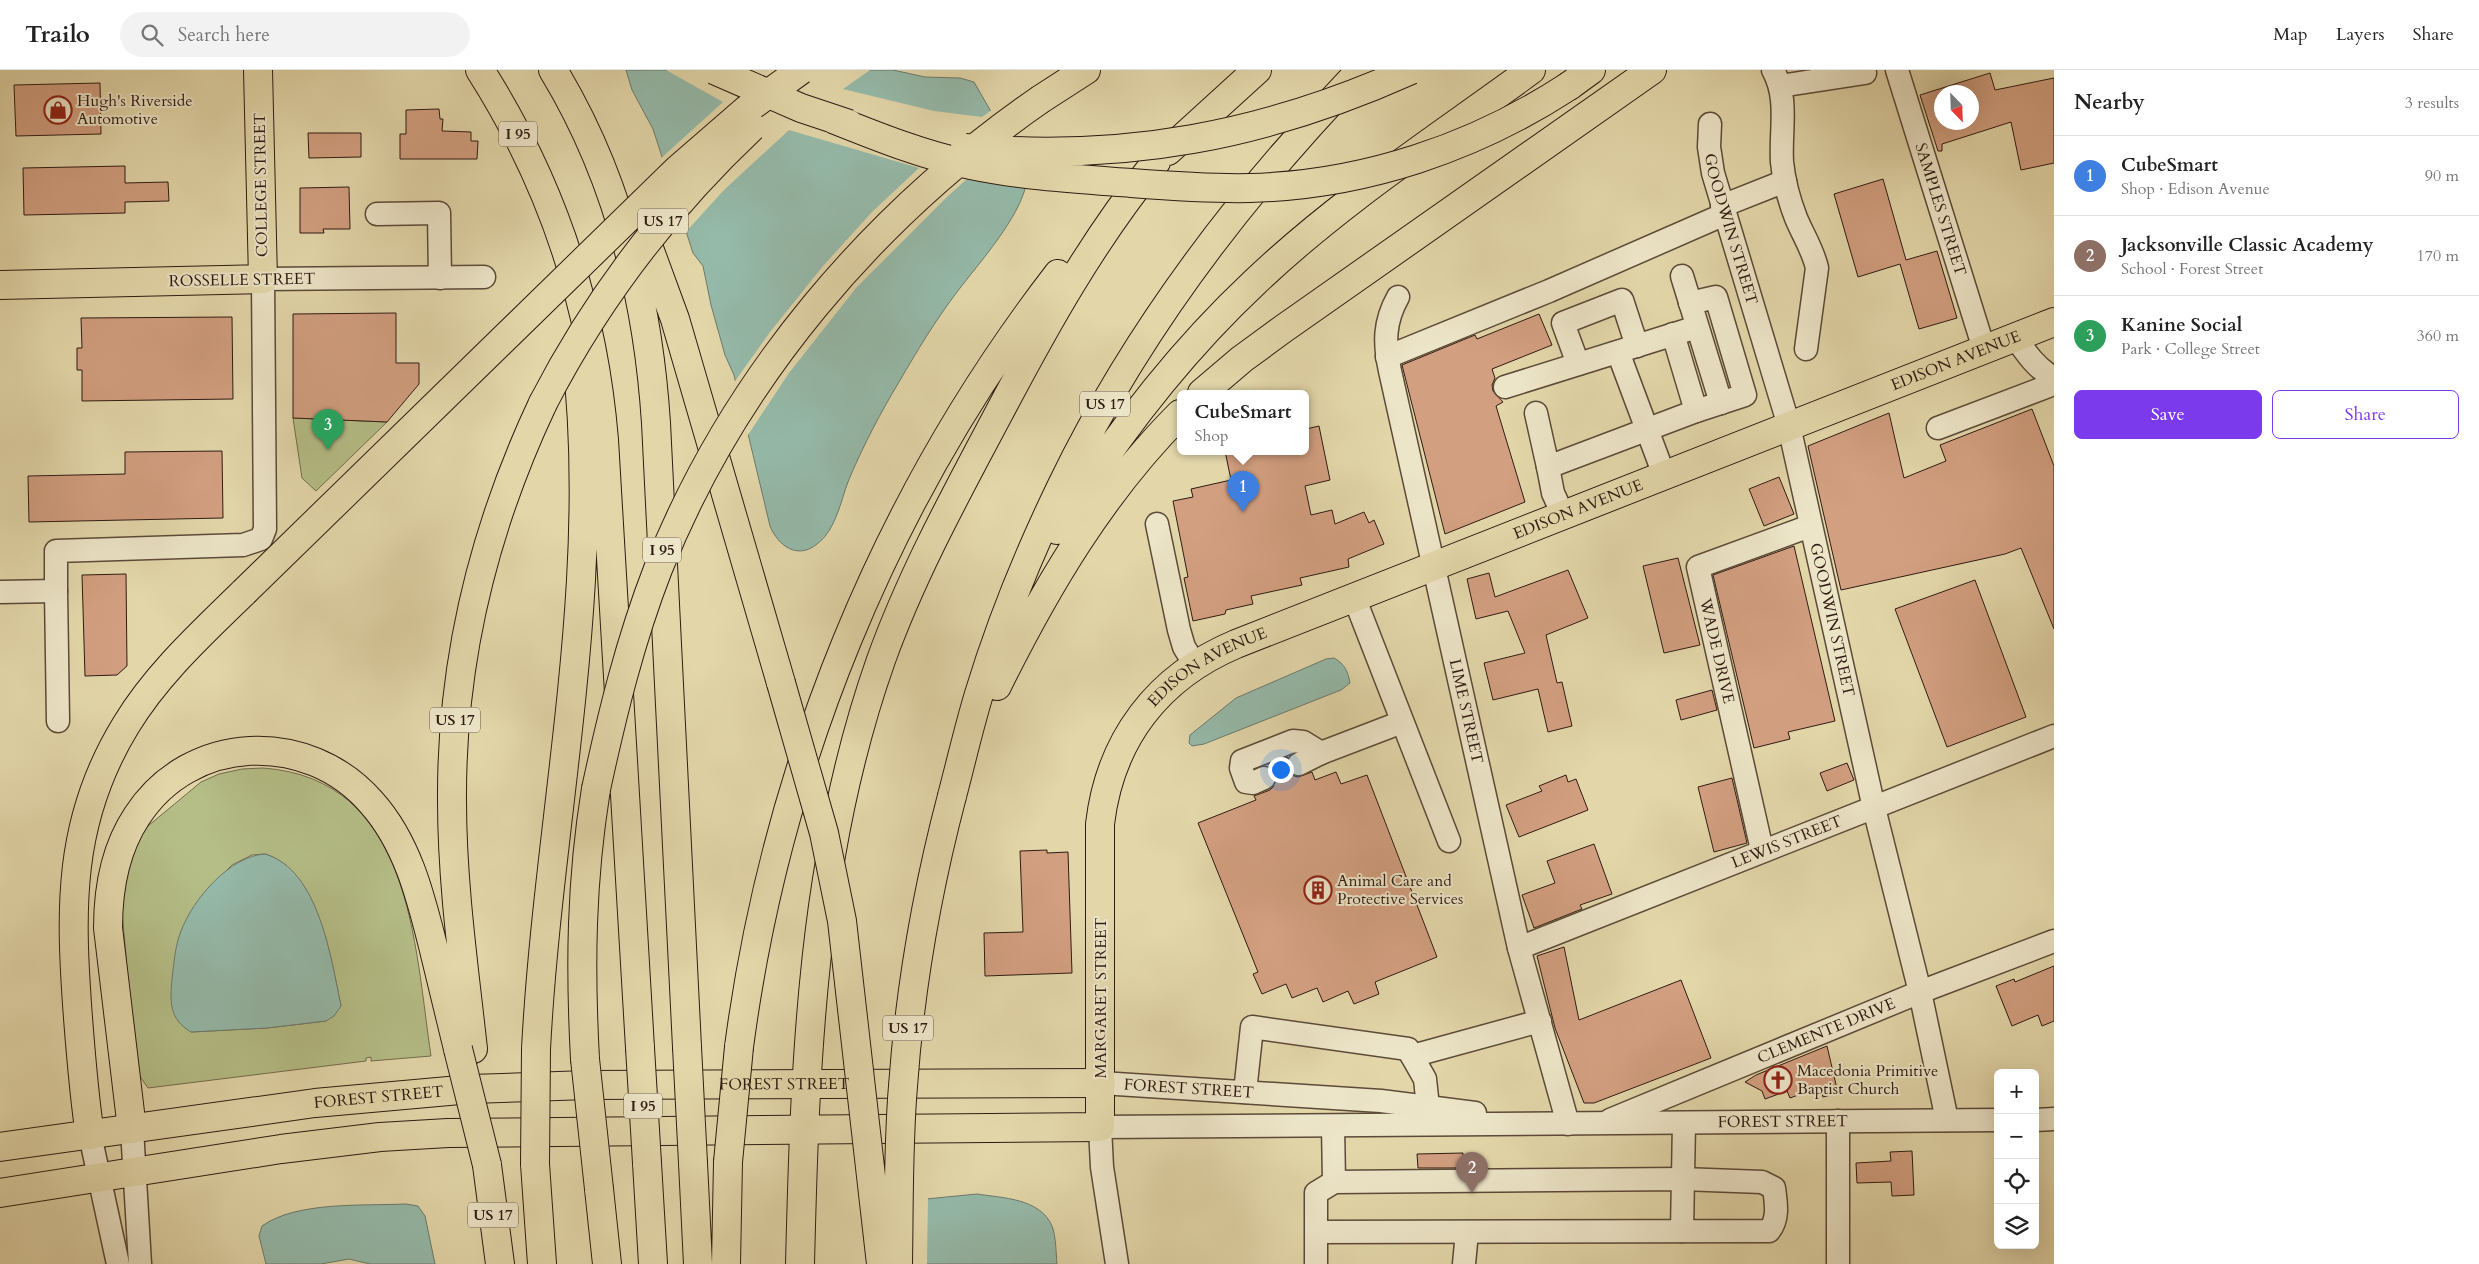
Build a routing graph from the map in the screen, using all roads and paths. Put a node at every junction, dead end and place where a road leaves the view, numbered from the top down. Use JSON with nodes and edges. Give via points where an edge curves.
{"nodes":[{"id":1,"x":258,"y":70,"type":"edge"},
{"id":2,"x":480,"y":70,"type":"edge"},
{"id":3,"x":714,"y":70,"type":"edge"},
{"id":4,"x":801,"y":70,"type":"edge"},
{"id":5,"x":821,"y":70,"type":"edge"},
{"id":6,"x":1086,"y":70,"type":"edge"},
{"id":7,"x":1257,"y":70,"type":"edge"},
{"id":8,"x":1361,"y":70,"type":"edge"},
{"id":9,"x":1411,"y":70,"type":"edge"},
{"id":10,"x":1532,"y":70,"type":"edge"},
{"id":11,"x":1591,"y":70,"type":"edge"},
{"id":12,"x":1652,"y":70,"type":"edge"},
{"id":13,"x":1897,"y":70,"type":"edge"},
{"id":14,"x":1865,"y":73,"type":"dead end"},
{"id":15,"x":556,"y":74,"type":"edge"},
{"id":16,"x":1777,"y":78,"type":"edge"},
{"id":17,"x":832,"y":119,"type":"junction"},
{"id":18,"x":1710,"y":124,"type":"dead end"},
{"id":19,"x":1156,"y":162,"type":"junction"},
{"id":20,"x":1785,"y":181,"type":"junction"},
{"id":21,"x":549,"y":200,"type":"junction"},
{"id":22,"x":1723,"y":210,"type":"junction"},
{"id":23,"x":377,"y":214,"type":"dead end"},
{"id":24,"x":1682,"y":276,"type":"dead end"},
{"id":25,"x":484,"y":277,"type":"dead end"},
{"id":26,"x":440,"y":278,"type":"junction"},
{"id":27,"x":263,"y":279,"type":"junction"},
{"id":28,"x":0,"y":285,"type":"edge"},
{"id":29,"x":1398,"y":297,"type":"dead end"},
{"id":30,"x":1690,"y":303,"type":"junction"},
{"id":31,"x":2054,"y":322,"type":"edge"},
{"id":32,"x":1697,"y":327,"type":"junction"},
{"id":33,"x":1673,"y":334,"type":"junction"},
{"id":34,"x":2015,"y":337,"type":"junction"},
{"id":35,"x":1628,"y":349,"type":"junction"},
{"id":36,"x":1806,"y":349,"type":"dead end"},
{"id":37,"x":1984,"y":349,"type":"junction"},
{"id":38,"x":1387,"y":357,"type":"junction"},
{"id":39,"x":1578,"y":364,"type":"junction"},
{"id":40,"x":2054,"y":378,"type":"edge"},
{"id":41,"x":2054,"y":384,"type":"edge"},
{"id":42,"x":1505,"y":387,"type":"dead end"},
{"id":43,"x":1206,"y":390,"type":"edge"},
{"id":44,"x":1721,"y":403,"type":"junction"},
{"id":45,"x":1696,"y":411,"type":"junction"},
{"id":46,"x":1536,"y":413,"type":"dead end"},
{"id":47,"x":1177,"y":417,"type":"edge"},
{"id":48,"x":1789,"y":426,"type":"junction"},
{"id":49,"x":1938,"y":428,"type":"dead end"},
{"id":50,"x":1647,"y":429,"type":"junction"},
{"id":51,"x":1548,"y":467,"type":"junction"},
{"id":52,"x":1664,"y":475,"type":"junction"},
{"id":53,"x":1563,"y":515,"type":"junction"},
{"id":54,"x":1157,"y":524,"type":"dead end"},
{"id":55,"x":1810,"y":526,"type":"junction"},
{"id":56,"x":1434,"y":566,"type":"junction"},
{"id":57,"x":56,"y":591,"type":"junction"},
{"id":58,"x":0,"y":592,"type":"edge"},
{"id":59,"x":1354,"y":597,"type":"junction"},
{"id":60,"x":1010,"y":608,"type":"junction"},
{"id":61,"x":1195,"y":665,"type":"junction"},
{"id":62,"x":58,"y":721,"type":"dead end"},
{"id":63,"x":1402,"y":722,"type":"junction"},
{"id":64,"x":1128,"y":735,"type":"joint"},
{"id":65,"x":2054,"y":736,"type":"edge"},
{"id":66,"x":1321,"y":753,"type":"junction"},
{"id":67,"x":1299,"y":764,"type":"tunnel mouth"},
{"id":68,"x":1264,"y":778,"type":"tunnel mouth"},
{"id":69,"x":952,"y":796,"type":"junction"},
{"id":70,"x":1874,"y":808,"type":"junction"},
{"id":71,"x":1449,"y":841,"type":"dead end"},
{"id":72,"x":1762,"y":850,"type":"junction"},
{"id":73,"x":2054,"y":941,"type":"edge"},
{"id":74,"x":1519,"y":948,"type":"junction"},
{"id":75,"x":1920,"y":992,"type":"junction"},
{"id":76,"x":1540,"y":1021,"type":"junction"},
{"id":77,"x":466,"y":1049,"type":"junction"},
{"id":78,"x":1412,"y":1056,"type":"junction"},
{"id":79,"x":1101,"y":1083,"type":"junction"},
{"id":80,"x":805,"y":1084,"type":"junction"},
{"id":81,"x":1245,"y":1092,"type":"junction"},
{"id":82,"x":1428,"y":1107,"type":"junction"},
{"id":83,"x":2054,"y":1119,"type":"edge"},
{"id":84,"x":1947,"y":1120,"type":"junction"},
{"id":85,"x":1994,"y":1120,"type":"edge"},
{"id":86,"x":2039,"y":1120,"type":"edge"},
{"id":87,"x":1838,"y":1121,"type":"junction"},
{"id":88,"x":1684,"y":1123,"type":"junction"},
{"id":89,"x":1568,"y":1124,"type":"junction"},
{"id":90,"x":1600,"y":1124,"type":"junction"},
{"id":91,"x":1333,"y":1126,"type":"junction"},
{"id":92,"x":1100,"y":1127,"type":"junction"},
{"id":93,"x":132,"y":1129,"type":"junction"},
{"id":94,"x":803,"y":1130,"type":"junction"},
{"id":95,"x":90,"y":1135,"type":"junction"},
{"id":96,"x":0,"y":1147,"type":"edge"},
{"id":97,"x":135,"y":1172,"type":"junction"},
{"id":98,"x":98,"y":1178,"type":"junction"},
{"id":99,"x":1682,"y":1179,"type":"junction"},
{"id":100,"x":1334,"y":1182,"type":"junction"},
{"id":101,"x":0,"y":1193,"type":"edge"},
{"id":102,"x":1682,"y":1231,"type":"junction"},
{"id":103,"x":1316,"y":1232,"type":"junction"},
{"id":104,"x":1467,"y":1232,"type":"junction"},
{"id":105,"x":118,"y":1264,"type":"edge"},
{"id":106,"x":140,"y":1264,"type":"edge"},
{"id":107,"x":500,"y":1264,"type":"edge"},
{"id":108,"x":542,"y":1264,"type":"edge"},
{"id":109,"x":607,"y":1264,"type":"edge"},
{"id":110,"x":653,"y":1264,"type":"edge"},
{"id":111,"x":698,"y":1264,"type":"edge"},
{"id":112,"x":726,"y":1264,"type":"edge"},
{"id":113,"x":800,"y":1264,"type":"edge"},
{"id":114,"x":881,"y":1264,"type":"edge"},
{"id":115,"x":898,"y":1264,"type":"edge"},
{"id":116,"x":1117,"y":1264,"type":"edge"},
{"id":117,"x":1316,"y":1264,"type":"edge"},
{"id":118,"x":1464,"y":1264,"type":"edge"},
{"id":119,"x":1838,"y":1264,"type":"edge"}],
"edges":[{"from":1,"to":27,"type":"main road","name":"COLLEGE STREET"},
{"from":2,"to":21,"type":"main road","number":"I 95","via":[[526,150]]},
{"from":3,"to":17,"type":"main road","bridge":true},
{"from":4,"to":95,"type":"main road","bridge":true,"via":[[746,110],[678,169],[175,660],[144,698],[104,768],[85,823],[74,877],[72,937],[84,1097]]},
{"from":5,"to":77,"type":"main road","number":"US 17","bridge":true,"via":[[727,150],[660,224],[600,303],[543,403],[522,448],[488,542],[465,641],[456,703],[452,768],[453,843]]},
{"from":6,"to":109,"type":"main road","bridge":true,"via":[[980,143],[933,182],[860,254],[816,305],[773,360],[718,447],[659,568],[635,635],[615,706],[596,790],[584,881],[582,1003]]},
{"from":7,"to":19,"type":"main road"},
{"from":8,"to":60,"type":"main road","number":"US 17","via":[[1294,142],[1256,189],[1142,344],[1068,472]]},
{"from":9,"to":17,"type":"main road","bridge":true,"via":[[1321,106],[1257,126],[1160,146],[1094,152],[1028,153],[962,147],[896,136]]},
{"from":10,"to":60,"type":"main road","via":[[1324,223],[1255,281],[1209,328],[1162,380],[1117,439],[1061,522]]},
{"from":11,"to":17,"type":"main road","bridge":true,"via":[[1531,110],[1490,131],[1402,164],[1335,180],[1251,188],[1195,187],[1015,173],[919,152]]},
{"from":12,"to":43,"type":"main road","via":[[1283,329]]},
{"from":13,"to":37,"type":"street","name":"SAMPLES STREET"},
{"from":14,"to":16,"type":"street"},
{"from":15,"to":111,"type":"main road","number":"I 95","bridge":true,"via":[[588,136],[620,221],[638,287],[650,357]]},
{"from":15,"to":114,"type":"main road","bridge":true,"via":[[617,176],[657,264],[824,833],[841,912],[851,982]]},
{"from":16,"to":20,"type":"street","via":[[1783,111]]},
{"from":18,"to":22,"type":"street","name":"GOODWIN STREET","via":[[1710,158]]},
{"from":19,"to":80,"type":"main road","via":[[1098,237],[1048,320],[935,536],[894,626],[871,690],[833,841],[817,951]]},
{"from":19,"to":112,"type":"main road","bridge":true,"via":[[1096,226],[1009,342],[946,440],[883,558],[828,689],[786,813],[758,931],[739,1047],[728,1162]]},
{"from":20,"to":22,"type":"street"},
{"from":20,"to":36,"type":"street","via":[[1796,219],[1817,268]]},
{"from":21,"to":108,"type":"main road","bridge":true,"via":[[563,265],[577,360],[582,503],[574,673],[542,944],[536,1049],[535,1164]]},
{"from":21,"to":110,"type":"main road","number":"I 95","bridge":true,"via":[[585,310],[601,407]]},
{"from":22,"to":38,"type":"street","via":[[1549,291]]},
{"from":22,"to":48,"type":"street","name":"GOODWIN STREET"},
{"from":23,"to":26,"type":"street","via":[[439,213]]},
{"from":24,"to":30,"type":"street"},
{"from":25,"to":26,"type":"street","name":"ROSSELLE STREET"},
{"from":26,"to":27,"type":"street","name":"ROSSELLE STREET"},
{"from":27,"to":28,"type":"main road","name":"ROSSELLE STREET"},
{"from":27,"to":57,"type":"street","name":"COLLEGE STREET","via":[[265,529],[261,539],[231,546],[56,551]]},
{"from":29,"to":38,"type":"street","name":"LIME STREET","via":[[1386,328]]},
{"from":30,"to":32,"type":"street"},
{"from":30,"to":44,"type":"street","via":[[1716,297],[1745,395]]},
{"from":31,"to":34,"type":"main road","name":"EDISON AVENUE"},
{"from":32,"to":33,"type":"street"},
{"from":32,"to":44,"type":"street"},
{"from":33,"to":35,"type":"street"},
{"from":33,"to":45,"type":"street"},
{"from":34,"to":37,"type":"main road","name":"EDISON AVENUE"},
{"from":34,"to":40,"type":"street","via":[[2045,374]]},
{"from":35,"to":39,"type":"street"},
{"from":35,"to":39,"type":"street","via":[[1622,300],[1564,323]]},
{"from":35,"to":50,"type":"street"},
{"from":37,"to":48,"type":"main road","name":"EDISON AVENUE"},
{"from":38,"to":56,"type":"street","name":"LIME STREET"},
{"from":39,"to":42,"type":"street"},
{"from":41,"to":49,"type":"street"},
{"from":44,"to":45,"type":"street"},
{"from":45,"to":50,"type":"street"},
{"from":46,"to":51,"type":"street"},
{"from":47,"to":69,"type":"main road","via":[[1121,479],[1060,570],[988,703]]},
{"from":48,"to":52,"type":"main road","name":"EDISON AVENUE"},
{"from":48,"to":55,"type":"street","name":"GOODWIN STREET"},
{"from":50,"to":51,"type":"street"},
{"from":50,"to":52,"type":"street"},
{"from":51,"to":53,"type":"street","via":[[1553,493]]},
{"from":52,"to":53,"type":"main road","name":"EDISON AVENUE"},
{"from":53,"to":56,"type":"main road","name":"EDISON AVENUE"},
{"from":54,"to":61,"type":"street","via":[[1179,630],[1184,647]]},
{"from":55,"to":70,"type":"street","name":"GOODWIN STREET"},
{"from":55,"to":72,"type":"street","name":"WADE DRIVE","via":[[1698,567]]},
{"from":56,"to":59,"type":"main road","name":"EDISON AVENUE"},
{"from":56,"to":74,"type":"street","name":"LIME STREET"},
{"from":57,"to":58,"type":"street"},
{"from":57,"to":62,"type":"street"},
{"from":59,"to":61,"type":"main road","name":"EDISON AVENUE","via":[[1236,644]]},
{"from":59,"to":63,"type":"street"},
{"from":60,"to":69,"type":"main road","number":"US 17","via":[[978,697]]},
{"from":61,"to":64,"type":"main road","name":"EDISON AVENUE","via":[[1158,696]]},
{"from":63,"to":66,"type":"street"},
{"from":63,"to":71,"type":"street"},
{"from":64,"to":79,"type":"main road","name":"MARGARET STREET","via":[[1109,775],[1100,824]]},
{"from":65,"to":70,"type":"street","name":"LEWIS STREET"},
{"from":66,"to":67,"type":"street"},
{"from":66,"to":68,"type":"street","via":[[1303,742],[1292,741],[1242,761],[1240,768],[1246,782]]},
{"from":69,"to":115,"type":"main road","number":"US 17","bridge":true,"via":[[923,924],[909,1023],[901,1120]]},
{"from":70,"to":72,"type":"street","name":"LEWIS STREET"},
{"from":70,"to":75,"type":"street","name":"GOODWIN STREET"},
{"from":72,"to":74,"type":"street","name":"LEWIS STREET"},
{"from":73,"to":75,"type":"street","name":"CLEMENTE DRIVE"},
{"from":74,"to":76,"type":"street","name":"LIME STREET"},
{"from":75,"to":84,"type":"street","name":"GOODWIN STREET"},
{"from":75,"to":90,"type":"street","name":"CLEMENTE DRIVE"},
{"from":76,"to":78,"type":"street"},
{"from":76,"to":89,"type":"street","name":"LIME STREET"},
{"from":77,"to":93,"type":"main road","via":[[418,888],[400,845],[379,811],[346,779],[312,760],[276,750],[227,752],[193,765],[171,778],[153,795],[129,829],[114,869],[108,928]]},
{"from":77,"to":107,"type":"main road","number":"US 17","bridge":true,"via":[[487,1165]]},
{"from":78,"to":81,"type":"street","via":[[1408,1049],[1252,1026]]},
{"from":78,"to":82,"type":"street","via":[[1425,1079]]},
{"from":79,"to":80,"type":"main road","name":"FOREST STREET"},
{"from":79,"to":81,"type":"street","name":"FOREST STREET"},
{"from":79,"to":92,"type":"main road","name":"MARGARET STREET"},
{"from":80,"to":93,"type":"main road","name":"FOREST STREET","via":[[471,1088],[323,1102]]},
{"from":80,"to":94,"type":"main road"},
{"from":81,"to":82,"type":"street","name":"FOREST STREET"},
{"from":82,"to":89,"type":"street","name":"FOREST STREET"},
{"from":83,"to":86,"type":"street"},
{"from":84,"to":85,"type":"street","name":"FOREST STREET"},
{"from":84,"to":87,"type":"street","name":"FOREST STREET"},
{"from":87,"to":88,"type":"street","name":"FOREST STREET"},
{"from":87,"to":119,"type":"street"},
{"from":88,"to":90,"type":"street","name":"FOREST STREET"},
{"from":88,"to":99,"type":"street"},
{"from":89,"to":90,"type":"street","name":"FOREST STREET"},
{"from":89,"to":91,"type":"street","name":"FOREST STREET"},
{"from":91,"to":92,"type":"street","name":"FOREST STREET"},
{"from":91,"to":100,"type":"street"},
{"from":92,"to":94,"type":"main road","name":"FOREST STREET"},
{"from":92,"to":116,"type":"street","name":"MARGARET STREET","via":[[1102,1167]]},
{"from":93,"to":95,"type":"main road","name":"FOREST STREET"},
{"from":93,"to":97,"type":"street"},
{"from":94,"to":97,"type":"main road","name":"FOREST STREET","via":[[431,1134],[281,1149]]},
{"from":94,"to":113,"type":"main road"},
{"from":95,"to":96,"type":"main road","name":"FOREST STREET"},
{"from":95,"to":98,"type":"street"},
{"from":97,"to":98,"type":"main road","name":"FOREST STREET"},
{"from":97,"to":106,"type":"street"},
{"from":98,"to":101,"type":"main road","name":"FOREST STREET"},
{"from":98,"to":105,"type":"street"},
{"from":99,"to":100,"type":"street"},
{"from":99,"to":102,"type":"street"},
{"from":99,"to":102,"type":"street","via":[[1762,1182],[1774,1188],[1776,1205],[1775,1224],[1769,1231]]},
{"from":100,"to":103,"type":"street","via":[[1316,1193]]},
{"from":102,"to":104,"type":"street"},
{"from":103,"to":104,"type":"street"},
{"from":103,"to":117,"type":"street"},
{"from":104,"to":118,"type":"street"}]}
